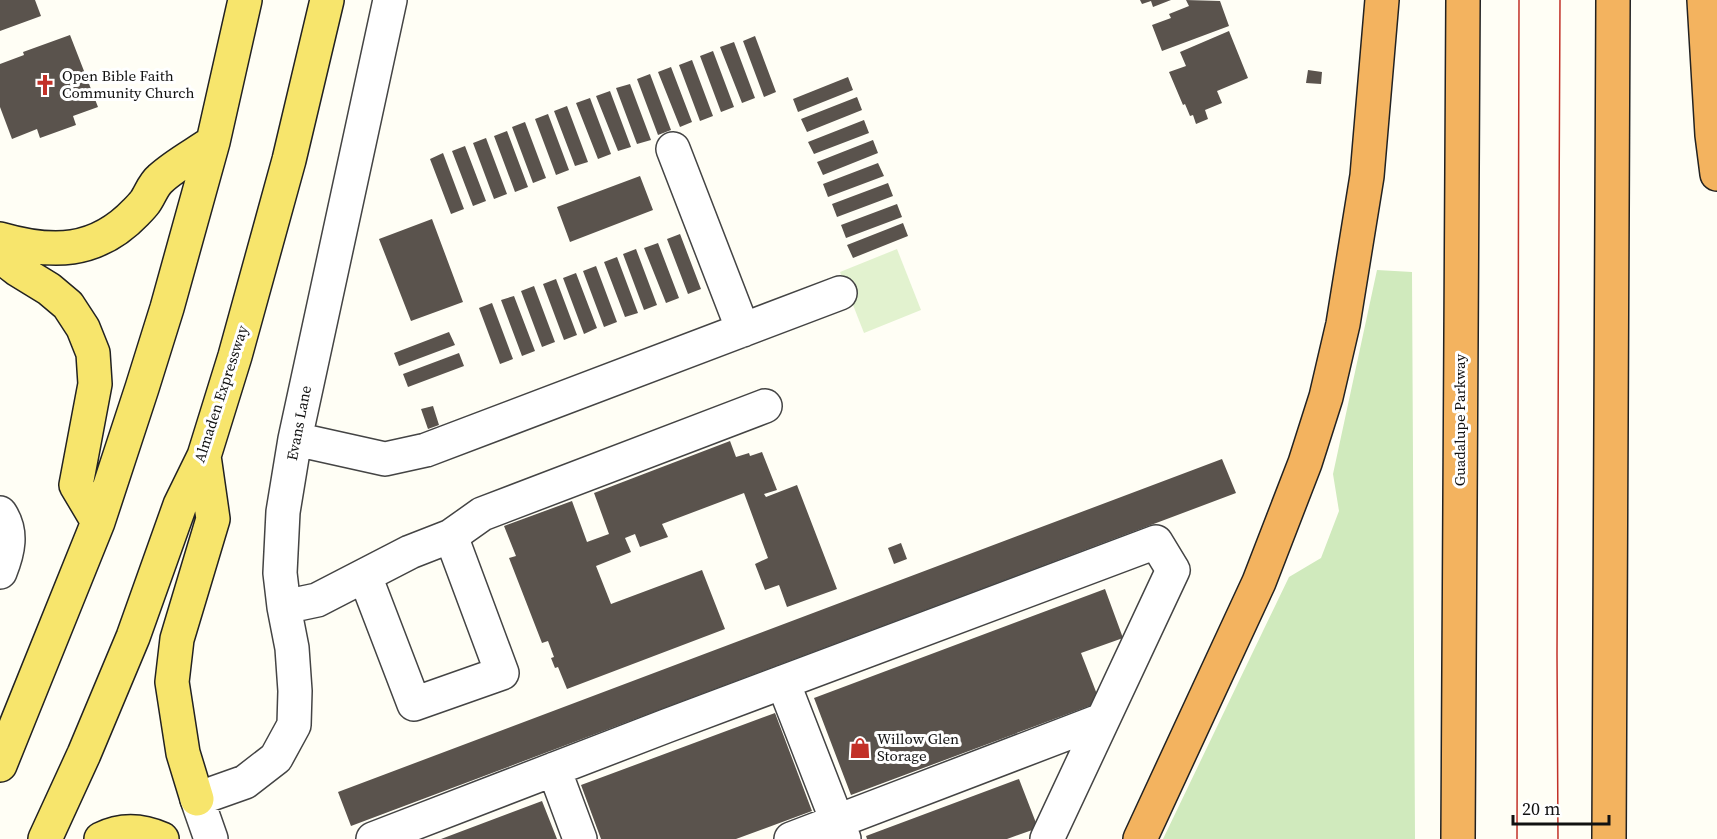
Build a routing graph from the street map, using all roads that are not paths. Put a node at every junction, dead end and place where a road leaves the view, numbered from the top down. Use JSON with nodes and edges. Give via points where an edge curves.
{"nodes":[{"id":1,"x":245,"y":0,"type":"edge"},
{"id":2,"x":327,"y":0,"type":"edge"},
{"id":3,"x":390,"y":0,"type":"edge"},
{"id":4,"x":1382,"y":0,"type":"edge"},
{"id":5,"x":1463,"y":0,"type":"edge"},
{"id":6,"x":1613,"y":0,"type":"edge"},
{"id":7,"x":1704,"y":0,"type":"edge"},
{"id":8,"x":213,"y":142,"type":"junction"},
{"id":9,"x":673,"y":149,"type":"dead end"},
{"id":10,"x":1717,"y":174,"type":"edge"},
{"id":11,"x":0,"y":239,"type":"edge"},
{"id":12,"x":0,"y":256,"type":"edge"},
{"id":13,"x":840,"y":293,"type":"dead end"},
{"id":14,"x":743,"y":330,"type":"junction"},
{"id":15,"x":765,"y":406,"type":"dead end"},
{"id":16,"x":295,"y":439,"type":"junction"},
{"id":17,"x":204,"y":456,"type":"junction"},
{"id":18,"x":0,"y":513,"type":"edge"},
{"id":19,"x":98,"y":522,"type":"junction"},
{"id":20,"x":451,"y":536,"type":"junction"},
{"id":21,"x":0,"y":572,"type":"edge"},
{"id":22,"x":365,"y":576,"type":"junction"},
{"id":23,"x":284,"y":608,"type":"junction"},
{"id":24,"x":783,"y":682,"type":"junction"},
{"id":25,"x":1102,"y":720,"type":"junction"},
{"id":26,"x":0,"y":765,"type":"edge"},
{"id":27,"x":554,"y":769,"type":"junction"},
{"id":28,"x":197,"y":800,"type":"junction"},
{"id":29,"x":840,"y":830,"type":"edge"},
{"id":30,"x":45,"y":839,"type":"edge"},
{"id":31,"x":101,"y":839,"type":"edge"},
{"id":32,"x":162,"y":839,"type":"edge"},
{"id":33,"x":211,"y":839,"type":"edge"},
{"id":34,"x":373,"y":839,"type":"edge"},
{"id":35,"x":580,"y":839,"type":"edge"},
{"id":36,"x":791,"y":839,"type":"edge"},
{"id":37,"x":1047,"y":839,"type":"edge"},
{"id":38,"x":1140,"y":839,"type":"edge"},
{"id":39,"x":1458,"y":839,"type":"edge"},
{"id":40,"x":1609,"y":839,"type":"edge"}],
"edges":[{"from":1,"to":8,"type":"main road"},
{"from":2,"to":17,"type":"main road","name":"Almaden Expressway","via":[[289,160]]},
{"from":3,"to":16,"type":"street","name":"Evans Lane"},
{"from":4,"to":38,"type":"highway","via":[[1367,176],[1343,324],[1326,397],[1259,582]]},
{"from":5,"to":39,"type":"highway","name":"Guadalupe Parkway"},
{"from":6,"to":40,"type":"highway"},
{"from":7,"to":10,"type":"highway"},
{"from":8,"to":11,"type":"main road","via":[[158,180],[128,220],[82,246],[53,249]]},
{"from":8,"to":19,"type":"main road","via":[[167,308]]},
{"from":9,"to":14,"type":"street"},
{"from":12,"to":19,"type":"main road","via":[[68,305],[93,353],[95,384],[76,485]]},
{"from":13,"to":14,"type":"street"},
{"from":14,"to":16,"type":"street","via":[[426,450],[385,459]]},
{"from":15,"to":20,"type":"street","via":[[482,514]]},
{"from":16,"to":23,"type":"street","name":"Evans Lane","via":[[283,512],[280,573]]},
{"from":17,"to":28,"type":"main road","via":[[213,519],[177,639],[172,682],[183,753]]},
{"from":17,"to":30,"type":"main road","name":"Almaden Expressway","via":[[180,505],[129,648]]},
{"from":18,"to":21,"type":"street","via":[[9,534]]},
{"from":19,"to":26,"type":"main road"},
{"from":20,"to":22,"type":"street"},
{"from":20,"to":22,"type":"street","via":[[502,673],[414,704]]},
{"from":22,"to":23,"type":"street","via":[[317,600]]},
{"from":23,"to":28,"type":"street","name":"Evans Lane","via":[[292,648],[294,725],[276,758],[245,782]]},
{"from":24,"to":25,"type":"street","via":[[1156,542],[1173,570]]},
{"from":24,"to":27,"type":"street"},
{"from":24,"to":29,"type":"street"},
{"from":25,"to":29,"type":"street"},
{"from":25,"to":37,"type":"street"},
{"from":27,"to":34,"type":"street"},
{"from":27,"to":35,"type":"street"},
{"from":28,"to":33,"type":"street"},
{"from":29,"to":36,"type":"street"},
{"from":31,"to":32,"type":"main road","via":[[130,832]]}]}
